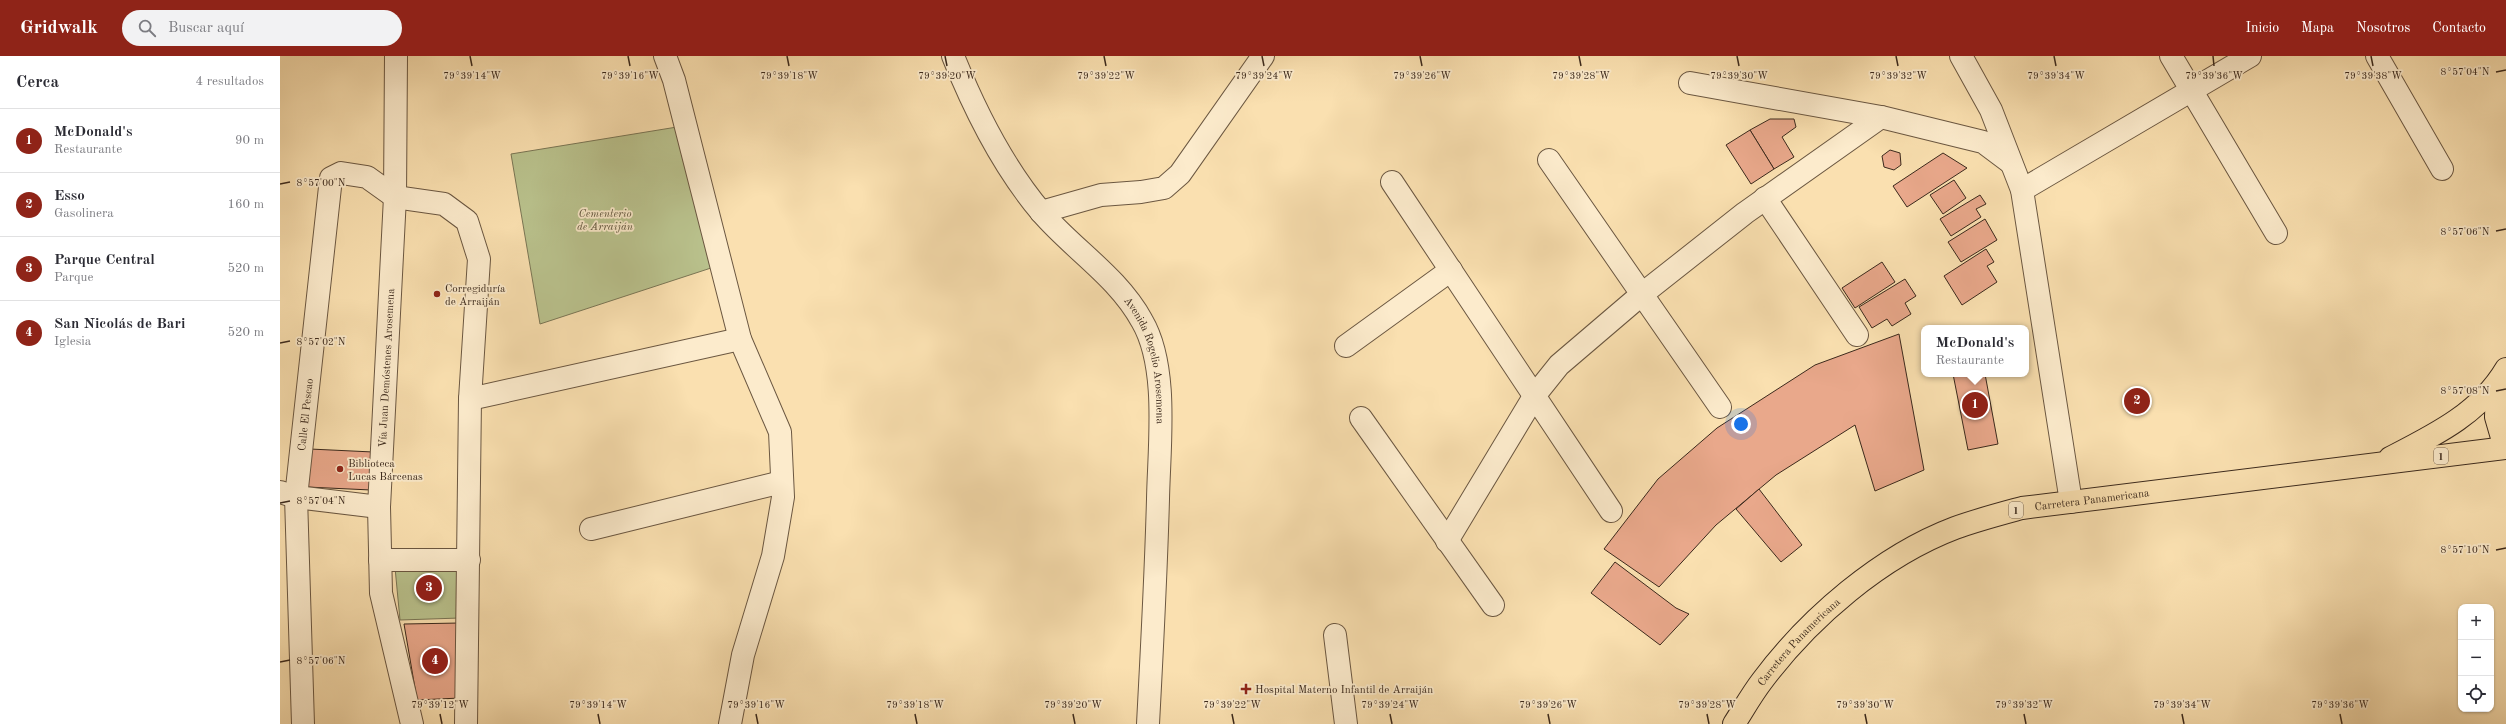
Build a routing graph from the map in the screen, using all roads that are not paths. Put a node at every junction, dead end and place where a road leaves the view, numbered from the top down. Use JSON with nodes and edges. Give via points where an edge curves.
{"nodes":[{"id":1,"x":396,"y":56,"type":"edge"},
{"id":2,"x":665,"y":56,"type":"edge"},
{"id":3,"x":953,"y":56,"type":"edge"},
{"id":4,"x":1263,"y":56,"type":"edge"},
{"id":5,"x":1961,"y":56,"type":"edge"},
{"id":6,"x":2171,"y":56,"type":"edge"},
{"id":7,"x":2250,"y":56,"type":"edge"},
{"id":8,"x":2376,"y":56,"type":"edge"},
{"id":9,"x":1690,"y":83,"type":"dead end"},
{"id":10,"x":2191,"y":90,"type":"junction"},
{"id":11,"x":1991,"y":110,"type":"junction"},
{"id":12,"x":1881,"y":117,"type":"junction"},
{"id":13,"x":1960,"y":137,"type":"junction"},
{"id":14,"x":1549,"y":160,"type":"dead end"},
{"id":15,"x":2011,"y":163,"type":"junction"},
{"id":16,"x":2442,"y":169,"type":"dead end"},
{"id":17,"x":1392,"y":182,"type":"dead end"},
{"id":18,"x":2022,"y":190,"type":"junction"},
{"id":19,"x":395,"y":197,"type":"junction"},
{"id":20,"x":1765,"y":198,"type":"junction"},
{"id":21,"x":1041,"y":212,"type":"junction"},
{"id":22,"x":2276,"y":233,"type":"dead end"},
{"id":23,"x":1451,"y":270,"type":"junction"},
{"id":24,"x":1641,"y":295,"type":"junction"},
{"id":25,"x":1857,"y":335,"type":"dead end"},
{"id":26,"x":740,"y":339,"type":"junction"},
{"id":27,"x":1346,"y":346,"type":"dead end"},
{"id":28,"x":2501,"y":377,"type":"edge"},
{"id":29,"x":1535,"y":395,"type":"junction"},
{"id":30,"x":470,"y":400,"type":"junction"},
{"id":31,"x":1720,"y":406,"type":"dead end"},
{"id":32,"x":1361,"y":418,"type":"dead end"},
{"id":33,"x":2506,"y":448,"type":"edge"},
{"id":34,"x":2377,"y":464,"type":"junction"},
{"id":35,"x":782,"y":482,"type":"junction"},
{"id":36,"x":288,"y":494,"type":"edge"},
{"id":37,"x":2071,"y":502,"type":"junction"},
{"id":38,"x":379,"y":507,"type":"junction"},
{"id":39,"x":1611,"y":511,"type":"dead end"},
{"id":40,"x":591,"y":529,"type":"dead end"},
{"id":41,"x":1447,"y":540,"type":"junction"},
{"id":42,"x":380,"y":560,"type":"junction"},
{"id":43,"x":469,"y":560,"type":"junction"},
{"id":44,"x":1493,"y":605,"type":"dead end"},
{"id":45,"x":1335,"y":635,"type":"dead end"},
{"id":46,"x":303,"y":724,"type":"edge"},
{"id":47,"x":412,"y":724,"type":"edge"},
{"id":48,"x":466,"y":724,"type":"edge"},
{"id":49,"x":730,"y":724,"type":"edge"},
{"id":50,"x":1148,"y":724,"type":"edge"},
{"id":51,"x":1346,"y":724,"type":"edge"},
{"id":52,"x":1734,"y":724,"type":"edge"}],
"edges":[{"from":1,"to":19,"type":"street","name":"Vía Juan Demóstenes Arosemena"},
{"from":2,"to":26,"type":"street","via":[[674,80]]},
{"from":3,"to":21,"type":"street","name":"Avenida Rogelio Arosemena","via":[[965,86],[1005,162]]},
{"from":4,"to":21,"type":"street","via":[[1180,174],[1164,188],[1101,195]]},
{"from":5,"to":11,"type":"street"},
{"from":6,"to":10,"type":"street"},
{"from":7,"to":10,"type":"street"},
{"from":8,"to":16,"type":"street"},
{"from":9,"to":12,"type":"street"},
{"from":10,"to":18,"type":"street"},
{"from":10,"to":22,"type":"street"},
{"from":11,"to":13,"type":"street","via":[[1980,124]]},
{"from":11,"to":15,"type":"street"},
{"from":12,"to":13,"type":"street"},
{"from":12,"to":20,"type":"street"},
{"from":13,"to":15,"type":"street","via":[[1983,142]]},
{"from":14,"to":24,"type":"street"},
{"from":15,"to":18,"type":"street"},
{"from":17,"to":23,"type":"street"},
{"from":18,"to":37,"type":"street"},
{"from":19,"to":30,"type":"street","via":[[444,204],[467,221],[479,260]]},
{"from":19,"to":36,"type":"street","name":"Calle El Pescao","via":[[367,177],[341,173],[331,178]]},
{"from":19,"to":38,"type":"street","name":"Vía Juan Demóstenes Arosemena"},
{"from":20,"to":24,"type":"street"},
{"from":20,"to":25,"type":"street"},
{"from":21,"to":50,"type":"street","name":"Avenida Rogelio Arosemena","via":[[1120,289],[1143,321],[1156,358],[1159,456]]},
{"from":23,"to":27,"type":"street"},
{"from":23,"to":29,"type":"street"},
{"from":24,"to":29,"type":"street","via":[[1559,365]]},
{"from":24,"to":31,"type":"street"},
{"from":26,"to":30,"type":"street"},
{"from":26,"to":35,"type":"street","via":[[780,432]]},
{"from":28,"to":33,"type":"highway","via":[[2496,417]]},
{"from":28,"to":34,"type":"highway","via":[[2483,400],[2458,419]]},
{"from":29,"to":39,"type":"street"},
{"from":29,"to":41,"type":"street"},
{"from":30,"to":43,"type":"street"},
{"from":32,"to":41,"type":"street"},
{"from":33,"to":34,"type":"highway","name":"Carretera Panamericana","number":"1"},
{"from":34,"to":37,"type":"highway","name":"Carretera Panamericana","number":"1"},
{"from":35,"to":40,"type":"street"},
{"from":35,"to":49,"type":"street","via":[[783,497],[773,556],[742,655]]},
{"from":36,"to":38,"type":"street"},
{"from":36,"to":46,"type":"street","name":"Calle El Pescao"},
{"from":37,"to":52,"type":"highway","name":"Carretera Panamericana","number":"1","via":[[2022,508],[1955,528],[1892,561],[1835,603],[1793,643],[1762,681]]},
{"from":38,"to":42,"type":"street","name":"Vía Juan Demóstenes Arosemena"},
{"from":41,"to":44,"type":"street"},
{"from":42,"to":43,"type":"street"},
{"from":42,"to":47,"type":"street","name":"Vía Juan Demóstenes Arosemena","via":[[381,593]]},
{"from":43,"to":48,"type":"street"},
{"from":45,"to":51,"type":"street"}]}
